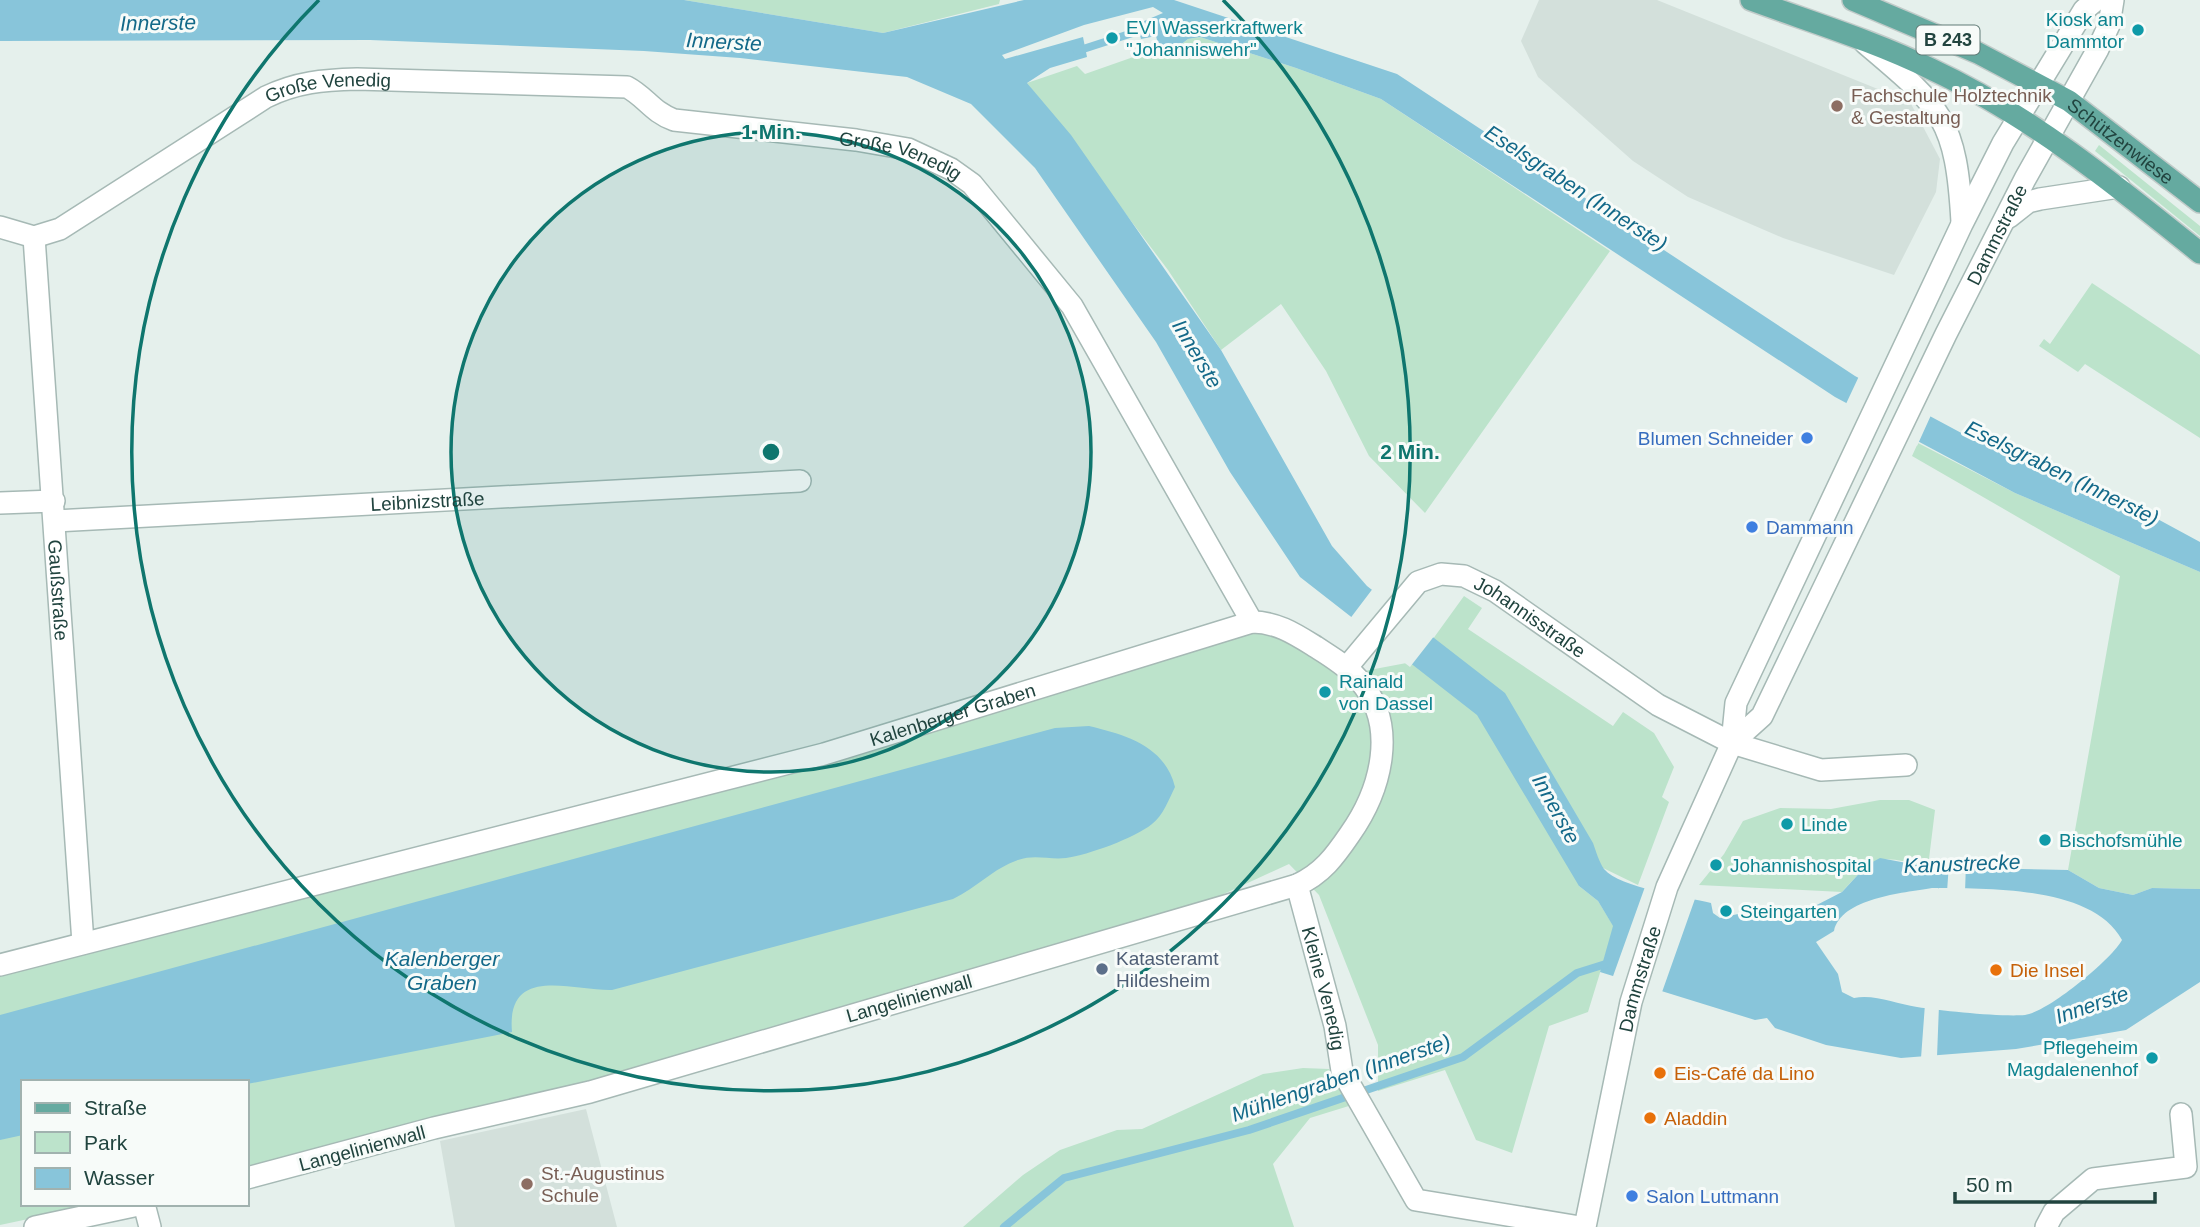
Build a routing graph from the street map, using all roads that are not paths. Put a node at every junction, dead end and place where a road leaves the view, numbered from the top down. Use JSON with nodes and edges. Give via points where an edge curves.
{"nodes":[{"id":1,"x":1751,"y":0,"type":"edge"},
{"id":2,"x":1853,"y":0,"type":"edge"},
{"id":3,"x":2096,"y":0,"type":"edge"},
{"id":4,"x":2113,"y":0,"type":"edge"},
{"id":5,"x":1866,"y":43,"type":"junction"},
{"id":6,"x":2040,"y":86,"type":"junction"},
{"id":7,"x":2069,"y":101,"type":"junction"},
{"id":8,"x":2019,"y":119,"type":"junction"},
{"id":9,"x":2049,"y":137,"type":"junction"},
{"id":10,"x":2119,"y":187,"type":"junction"},
{"id":11,"x":2200,"y":202,"type":"edge"},
{"id":12,"x":2002,"y":223,"type":"junction"},
{"id":13,"x":1962,"y":224,"type":"junction"},
{"id":14,"x":0,"y":227,"type":"edge"},
{"id":15,"x":34,"y":237,"type":"junction"},
{"id":16,"x":2200,"y":253,"type":"edge"},
{"id":17,"x":800,"y":481,"type":"dead end"},
{"id":18,"x":0,"y":503,"type":"edge"},
{"id":19,"x":54,"y":511,"type":"junction"},
{"id":20,"x":1252,"y":622,"type":"junction"},
{"id":21,"x":1353,"y":660,"type":"junction"},
{"id":22,"x":1732,"y":743,"type":"junction"},
{"id":23,"x":1906,"y":765,"type":"dead end"},
{"id":24,"x":1297,"y":885,"type":"junction"},
{"id":25,"x":83,"y":943,"type":"junction"},
{"id":26,"x":0,"y":965,"type":"edge"},
{"id":27,"x":2181,"y":1114,"type":"dead end"},
{"id":28,"x":248,"y":1178,"type":"edge"},
{"id":29,"x":134,"y":1206,"type":"edge"},
{"id":30,"x":144,"y":1206,"type":"edge"},
{"id":31,"x":35,"y":1227,"type":"edge"},
{"id":32,"x":150,"y":1227,"type":"edge"},
{"id":33,"x":1583,"y":1227,"type":"edge"},
{"id":34,"x":2046,"y":1227,"type":"edge"}],
"edges":[{"from":1,"to":5,"type":"main road","number":"B 243"},
{"from":2,"to":6,"type":"main road","number":"B 243","via":[[1978,53]]},
{"from":3,"to":6,"type":"street","name":"Dammstraße","via":[[2084,10]]},
{"from":4,"to":7,"type":"street","name":"Dammstraße","via":[[2109,25]]},
{"from":5,"to":8,"type":"main road","number":"B 243","via":[[1939,72]]},
{"from":5,"to":13,"type":"street","via":[[1921,91],[1945,125],[1959,174]]},
{"from":6,"to":7,"type":"main road","name":"Schützenwiese","number":"B 243"},
{"from":6,"to":8,"type":"street","name":"Dammstraße"},
{"from":7,"to":9,"type":"street","name":"Dammstraße"},
{"from":7,"to":11,"type":"main road","name":"Schützenwiese","number":"B 243"},
{"from":8,"to":9,"type":"main road","number":"B 243"},
{"from":8,"to":13,"type":"street","name":"Dammstraße"},
{"from":9,"to":10,"type":"main road","name":"Schützenwiese","number":"B 243"},
{"from":9,"to":12,"type":"street","name":"Dammstraße"},
{"from":10,"to":12,"type":"street","via":[[2040,198]]},
{"from":10,"to":16,"type":"main road","name":"Schützenwiese","number":"B 243"},
{"from":12,"to":22,"type":"street","name":"Dammstraße","via":[[1762,716]]},
{"from":13,"to":22,"type":"street","name":"Dammstraße","via":[[1737,703]]},
{"from":14,"to":15,"type":"street"},
{"from":15,"to":19,"type":"street","name":"Gaußstraße"},
{"from":15,"to":20,"type":"street","name":"Große Venedig","via":[[60,229],[266,97],[315,80],[626,87],[650,108],[674,120],[908,149],[972,184],[1072,306]]},
{"from":17,"to":19,"type":"street","name":"Leibnizstraße"},
{"from":18,"to":19,"type":"street","name":"Leibnizstraße"},
{"from":19,"to":25,"type":"street","name":"Gaußstraße"},
{"from":20,"to":21,"type":"street","via":[[1278,625]]},
{"from":20,"to":25,"type":"street","name":"Kalenberger Graben","via":[[824,754]]},
{"from":21,"to":22,"type":"street","name":"Johannisstraße","via":[[1412,588],[1441,574],[1464,576],[1482,583],[1658,705]]},
{"from":21,"to":24,"type":"street","name":"Langelinienwall","via":[[1380,719],[1378,778],[1370,801],[1333,859],[1322,872]]},
{"from":22,"to":23,"type":"street","via":[[1821,770]]},
{"from":22,"to":33,"type":"street","name":"Dammstraße","via":[[1667,887],[1635,990]]},
{"from":24,"to":28,"type":"street","name":"Langelinienwall","via":[[590,1092]]},
{"from":24,"to":33,"type":"street","name":"Kleine Venedig","via":[[1335,1026],[1342,1071],[1416,1200]]},
{"from":25,"to":26,"type":"street","name":"Kalenberger Graben"},
{"from":27,"to":34,"type":"street","via":[[2186,1167],[2093,1179],[2054,1212]]},
{"from":29,"to":31,"type":"street"},
{"from":30,"to":32,"type":"street"}]}
